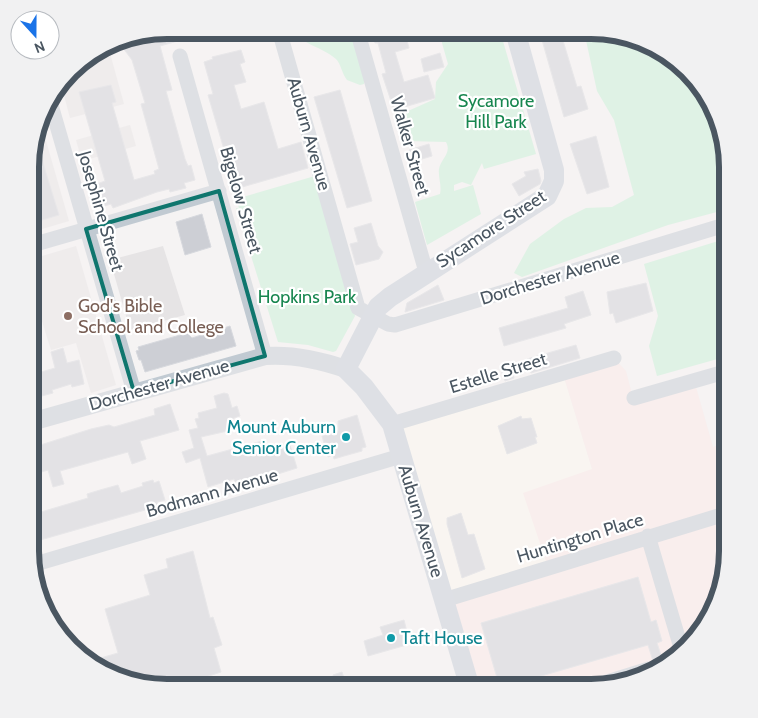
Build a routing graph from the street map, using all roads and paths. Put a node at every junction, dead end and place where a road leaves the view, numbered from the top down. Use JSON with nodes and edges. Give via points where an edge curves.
{"nodes":[{"id":1,"x":282,"y":39,"type":"edge"},
{"id":2,"x":360,"y":39,"type":"edge"},
{"id":3,"x":518,"y":39,"type":"edge"},
{"id":4,"x":180,"y":56,"type":"dead end"},
{"id":5,"x":52,"y":112,"type":"edge"},
{"id":6,"x":219,"y":191,"type":"junction"},
{"id":7,"x":719,"y":227,"type":"edge"},
{"id":8,"x":86,"y":229,"type":"junction"},
{"id":9,"x":39,"y":243,"type":"edge"},
{"id":10,"x":426,"y":272,"type":"junction"},
{"id":11,"x":374,"y":315,"type":"junction"},
{"id":12,"x":265,"y":356,"type":"junction"},
{"id":13,"x":614,"y":358,"type":"dead end"},
{"id":14,"x":346,"y":369,"type":"junction"},
{"id":15,"x":719,"y":374,"type":"edge"},
{"id":16,"x":134,"y":392,"type":"junction"},
{"id":17,"x":634,"y":398,"type":"dead end"},
{"id":18,"x":39,"y":420,"type":"edge"},
{"id":19,"x":392,"y":424,"type":"junction"},
{"id":20,"x":401,"y":456,"type":"junction"},
{"id":21,"x":719,"y":516,"type":"edge"},
{"id":22,"x":648,"y":536,"type":"junction"},
{"id":23,"x":39,"y":563,"type":"edge"},
{"id":24,"x":444,"y":600,"type":"junction"},
{"id":25,"x":680,"y":643,"type":"edge"},
{"id":26,"x":467,"y":679,"type":"edge"}],
"edges":[{"from":1,"to":11,"type":"street","name":"Auburn Avenue","via":[[358,308]]},
{"from":2,"to":10,"type":"street","name":"Walker Street"},
{"from":3,"to":10,"type":"main road","name":"Sycamore Street","via":[[554,170],[552,188],[547,196]]},
{"from":4,"to":6,"type":"street","name":"Bigelow Street"},
{"from":5,"to":8,"type":"street","name":"Josephine Street"},
{"from":6,"to":8,"type":"street"},
{"from":6,"to":12,"type":"street","name":"Bigelow Street"},
{"from":7,"to":11,"type":"street","name":"Dorchester Avenue","via":[[395,325]]},
{"from":8,"to":9,"type":"street"},
{"from":8,"to":16,"type":"street","name":"Josephine Street"},
{"from":10,"to":11,"type":"main road","name":"Sycamore Street","via":[[390,296]]},
{"from":11,"to":14,"type":"main road","name":"Sycamore Street"},
{"from":12,"to":14,"type":"street","name":"Dorchester Avenue","via":[[315,359]]},
{"from":12,"to":16,"type":"street","name":"Dorchester Avenue"},
{"from":13,"to":19,"type":"street","name":"Estelle Street"},
{"from":14,"to":19,"type":"main road","name":"Auburn Avenue"},
{"from":15,"to":17,"type":"street"},
{"from":16,"to":18,"type":"street","name":"Dorchester Avenue"},
{"from":19,"to":20,"type":"main road","name":"Auburn Avenue"},
{"from":20,"to":23,"type":"street","name":"Bodmann Avenue"},
{"from":20,"to":24,"type":"main road","name":"Auburn Avenue"},
{"from":21,"to":22,"type":"street","name":"Huntington Place"},
{"from":22,"to":24,"type":"street","name":"Huntington Place"},
{"from":22,"to":25,"type":"street"},
{"from":24,"to":26,"type":"main road","name":"Auburn Avenue"}]}
